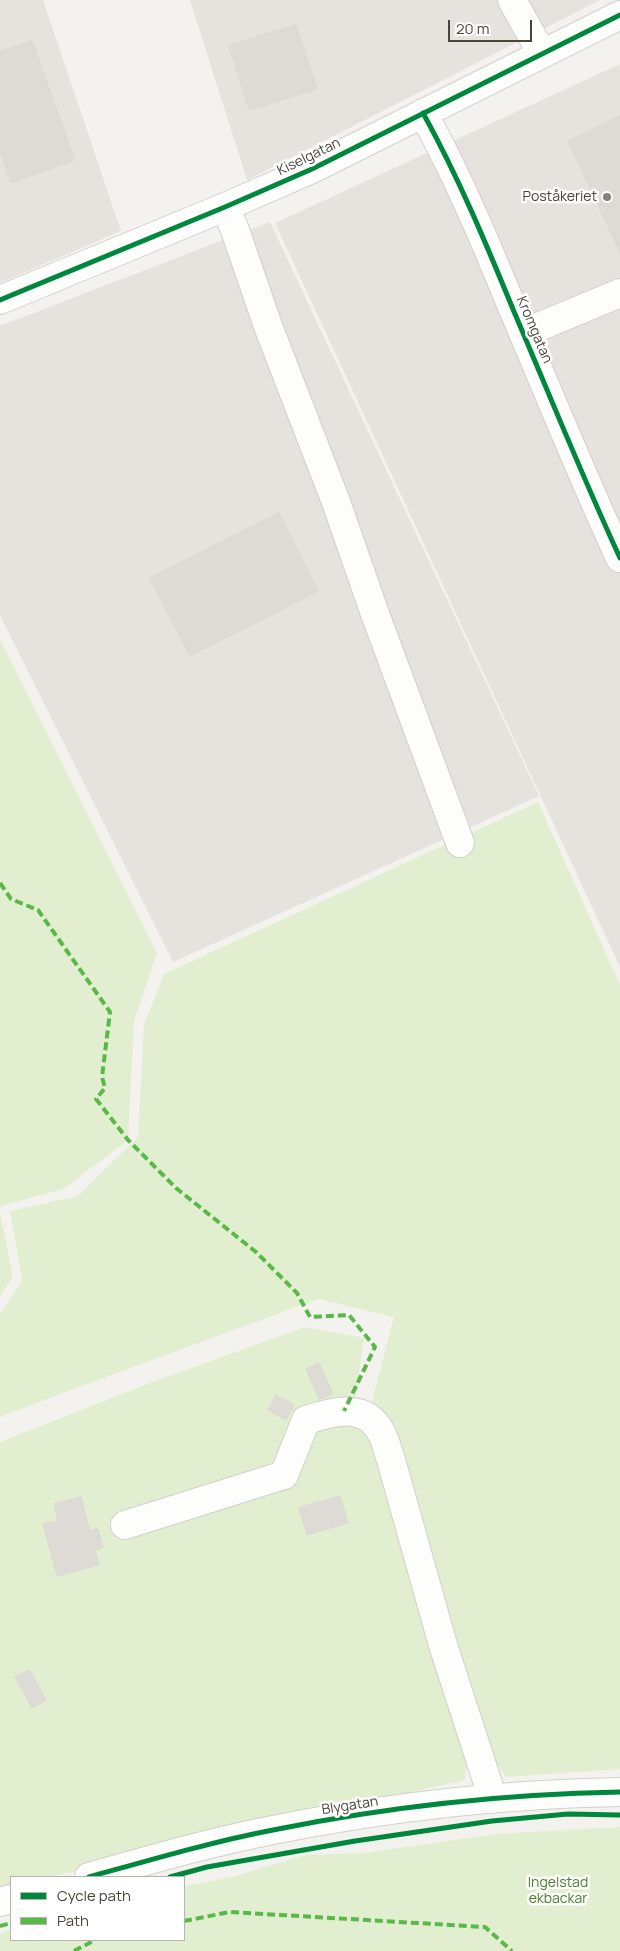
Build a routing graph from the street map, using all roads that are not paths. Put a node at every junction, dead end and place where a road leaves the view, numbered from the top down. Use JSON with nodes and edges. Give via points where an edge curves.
{"nodes":[{"id":1,"x":512,"y":0,"type":"edge"},
{"id":2,"x":620,"y":15,"type":"edge"},
{"id":3,"x":542,"y":54,"type":"junction"},
{"id":4,"x":424,"y":113,"type":"junction"},
{"id":5,"x":225,"y":207,"type":"junction"},
{"id":6,"x":620,"y":293,"type":"edge"},
{"id":7,"x":0,"y":300,"type":"edge"},
{"id":8,"x":524,"y":333,"type":"junction"},
{"id":9,"x":620,"y":558,"type":"edge"},
{"id":10,"x":460,"y":843,"type":"dead end"},
{"id":11,"x":125,"y":1525,"type":"dead end"},
{"id":12,"x":620,"y":1792,"type":"edge"},
{"id":13,"x":493,"y":1799,"type":"junction"},
{"id":14,"x":93,"y":1876,"type":"edge"}],
"edges":[{"from":1,"to":3,"type":"street"},
{"from":2,"to":3,"type":"street","name":"Kiselgatan"},
{"from":3,"to":4,"type":"street","name":"Kiselgatan"},
{"from":4,"to":5,"type":"street","name":"Kiselgatan","via":[[312,169]]},
{"from":4,"to":8,"type":"street","name":"Kromgatan","via":[[471,208]]},
{"from":5,"to":7,"type":"street","name":"Kiselgatan"},
{"from":5,"to":10,"type":"street"},
{"from":6,"to":8,"type":"street"},
{"from":8,"to":9,"type":"street","name":"Kromgatan"},
{"from":11,"to":13,"type":"street","via":[[284,1475],[306,1420],[352,1411],[368,1418],[381,1433],[391,1460],[443,1645]]},
{"from":12,"to":13,"type":"street","name":"Blygatan"},
{"from":13,"to":14,"type":"street","name":"Blygatan","via":[[413,1807],[272,1830]]}]}
